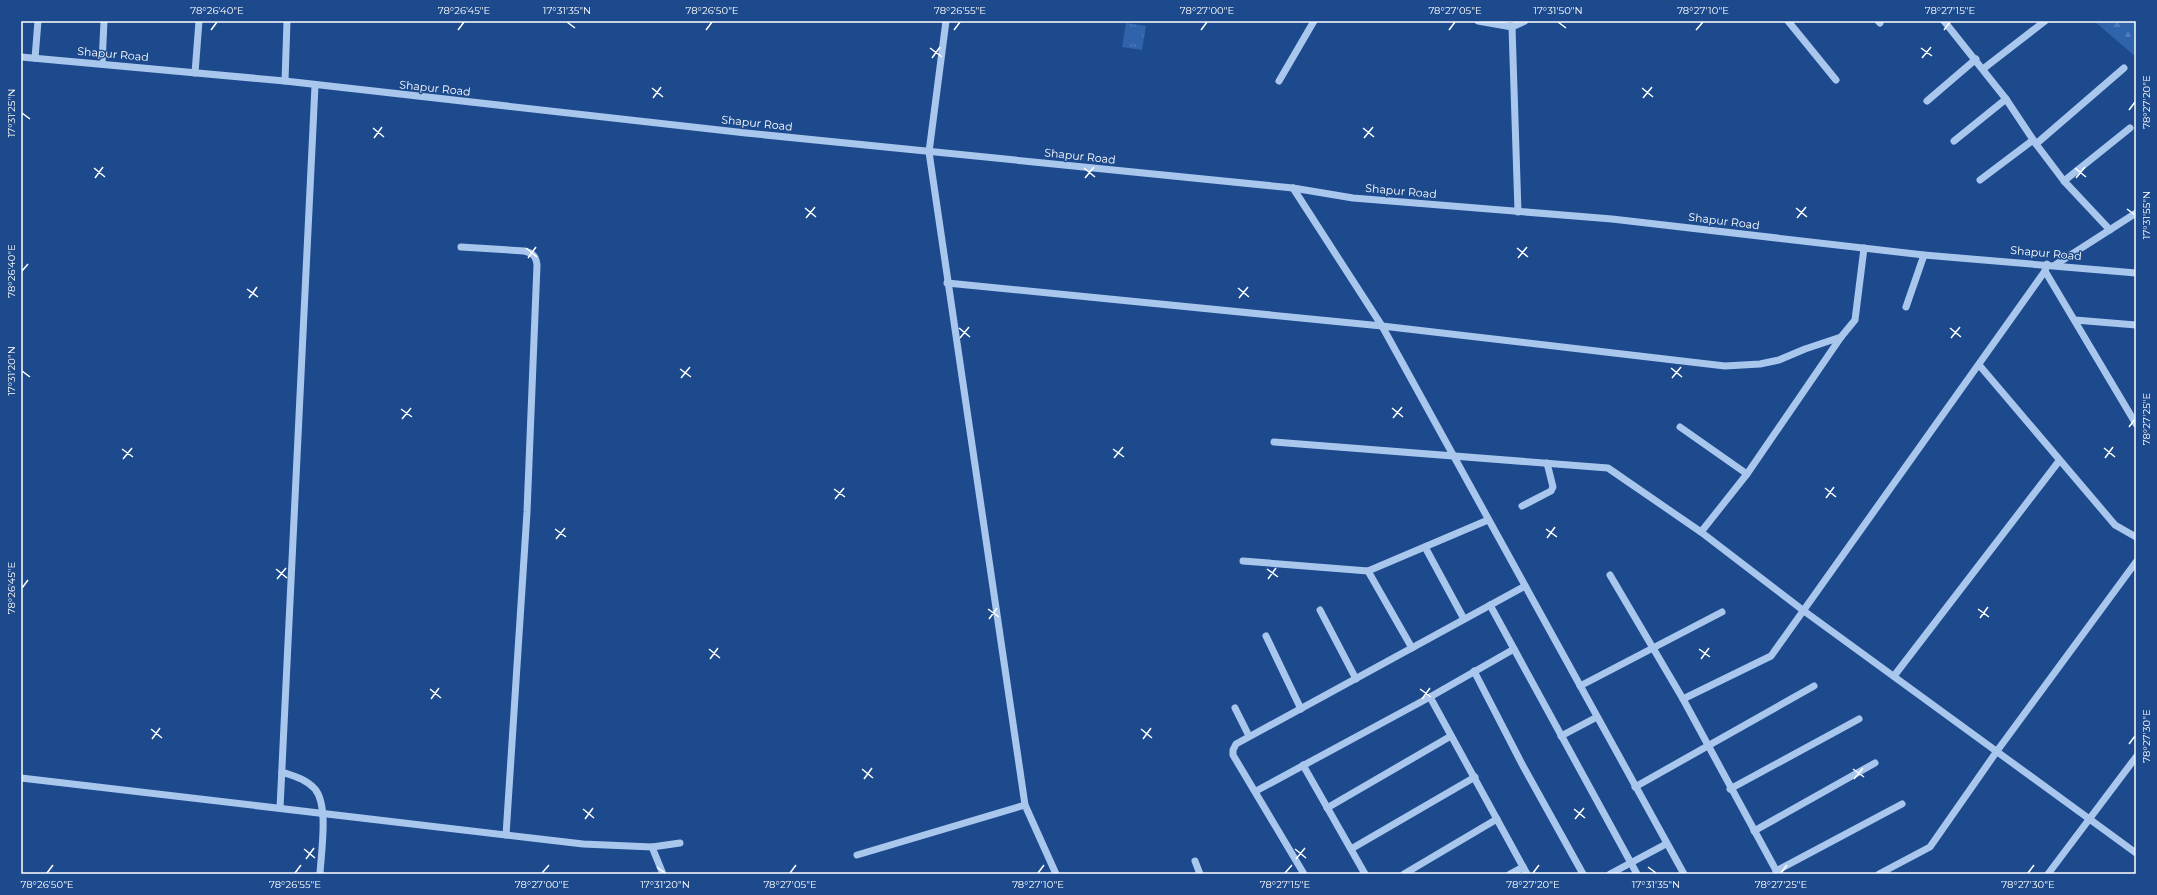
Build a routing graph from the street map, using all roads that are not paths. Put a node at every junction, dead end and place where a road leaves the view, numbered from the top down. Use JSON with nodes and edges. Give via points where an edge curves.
{"nodes":[{"id":1,"x":38,"y":21,"type":"edge"},
{"id":2,"x":104,"y":21,"type":"edge"},
{"id":3,"x":199,"y":21,"type":"edge"},
{"id":4,"x":287,"y":21,"type":"edge"},
{"id":5,"x":946,"y":21,"type":"edge"},
{"id":6,"x":1314,"y":21,"type":"edge"},
{"id":7,"x":1478,"y":21,"type":"edge"},
{"id":8,"x":1526,"y":21,"type":"edge"},
{"id":9,"x":1788,"y":21,"type":"edge"},
{"id":10,"x":1944,"y":21,"type":"edge"},
{"id":11,"x":2045,"y":21,"type":"edge"},
{"id":12,"x":1512,"y":27,"type":"junction"},
{"id":13,"x":21,"y":57,"type":"edge"},
{"id":14,"x":34,"y":58,"type":"junction"},
{"id":15,"x":1976,"y":59,"type":"junction"},
{"id":16,"x":102,"y":64,"type":"junction"},
{"id":17,"x":2124,"y":68,"type":"dead end"},
{"id":18,"x":1984,"y":69,"type":"junction"},
{"id":19,"x":195,"y":73,"type":"junction"},
{"id":20,"x":1836,"y":80,"type":"dead end"},
{"id":21,"x":1279,"y":81,"type":"dead end"},
{"id":22,"x":286,"y":82,"type":"junction"},
{"id":23,"x":315,"y":86,"type":"junction"},
{"id":24,"x":2006,"y":99,"type":"junction"},
{"id":25,"x":1926,"y":101,"type":"dead end"},
{"id":26,"x":2130,"y":128,"type":"dead end"},
{"id":27,"x":1954,"y":142,"type":"dead end"},
{"id":28,"x":2035,"y":142,"type":"junction"},
{"id":29,"x":929,"y":152,"type":"junction"},
{"id":30,"x":1980,"y":180,"type":"dead end"},
{"id":31,"x":2064,"y":181,"type":"junction"},
{"id":32,"x":1293,"y":188,"type":"junction"},
{"id":33,"x":1518,"y":212,"type":"junction"},
{"id":34,"x":2136,"y":213,"type":"edge"},
{"id":35,"x":2110,"y":230,"type":"junction"},
{"id":36,"x":461,"y":247,"type":"dead end"},
{"id":37,"x":1864,"y":248,"type":"junction"},
{"id":38,"x":1924,"y":255,"type":"junction"},
{"id":39,"x":2049,"y":266,"type":"junction"},
{"id":40,"x":2136,"y":273,"type":"edge"},
{"id":41,"x":947,"y":283,"type":"junction"},
{"id":42,"x":1906,"y":307,"type":"dead end"},
{"id":43,"x":2076,"y":320,"type":"junction"},
{"id":44,"x":2136,"y":325,"type":"edge"},
{"id":45,"x":1382,"y":326,"type":"junction"},
{"id":46,"x":1841,"y":337,"type":"junction"},
{"id":47,"x":1980,"y":366,"type":"junction"},
{"id":48,"x":2136,"y":424,"type":"edge"},
{"id":49,"x":1680,"y":427,"type":"dead end"},
{"id":50,"x":1274,"y":442,"type":"dead end"},
{"id":51,"x":1454,"y":456,"type":"junction"},
{"id":52,"x":2059,"y":460,"type":"junction"},
{"id":53,"x":1547,"y":463,"type":"junction"},
{"id":54,"x":1747,"y":474,"type":"junction"},
{"id":55,"x":1522,"y":506,"type":"dead end"},
{"id":56,"x":1488,"y":520,"type":"junction"},
{"id":57,"x":1701,"y":532,"type":"junction"},
{"id":58,"x":2136,"y":537,"type":"edge"},
{"id":59,"x":1425,"y":547,"type":"junction"},
{"id":60,"x":1243,"y":561,"type":"dead end"},
{"id":61,"x":2136,"y":562,"type":"edge"},
{"id":62,"x":1368,"y":571,"type":"junction"},
{"id":63,"x":1610,"y":575,"type":"dead end"},
{"id":64,"x":1525,"y":586,"type":"junction"},
{"id":65,"x":1490,"y":605,"type":"junction"},
{"id":66,"x":1320,"y":610,"type":"dead end"},
{"id":67,"x":1804,"y":611,"type":"junction"},
{"id":68,"x":1722,"y":612,"type":"dead end"},
{"id":69,"x":1464,"y":619,"type":"junction"},
{"id":70,"x":1266,"y":636,"type":"dead end"},
{"id":71,"x":1412,"y":648,"type":"junction"},
{"id":72,"x":1654,"y":648,"type":"junction"},
{"id":73,"x":1514,"y":649,"type":"junction"},
{"id":74,"x":1474,"y":671,"type":"junction"},
{"id":75,"x":1894,"y":676,"type":"junction"},
{"id":76,"x":1356,"y":679,"type":"junction"},
{"id":77,"x":1580,"y":686,"type":"junction"},
{"id":78,"x":1814,"y":686,"type":"dead end"},
{"id":79,"x":1430,"y":697,"type":"junction"},
{"id":80,"x":1683,"y":700,"type":"junction"},
{"id":81,"x":1235,"y":708,"type":"dead end"},
{"id":82,"x":1301,"y":709,"type":"junction"},
{"id":83,"x":1596,"y":717,"type":"junction"},
{"id":84,"x":1859,"y":719,"type":"dead end"},
{"id":85,"x":1249,"y":736,"type":"junction"},
{"id":86,"x":1451,"y":736,"type":"junction"},
{"id":87,"x":1562,"y":736,"type":"junction"},
{"id":88,"x":1707,"y":744,"type":"junction"},
{"id":89,"x":1997,"y":751,"type":"junction"},
{"id":90,"x":2136,"y":757,"type":"edge"},
{"id":91,"x":1875,"y":763,"type":"dead end"},
{"id":92,"x":1303,"y":765,"type":"junction"},
{"id":93,"x":282,"y":772,"type":"junction"},
{"id":94,"x":1475,"y":777,"type":"junction"},
{"id":95,"x":21,"y":778,"type":"edge"},
{"id":96,"x":1635,"y":787,"type":"junction"},
{"id":97,"x":1730,"y":789,"type":"junction"},
{"id":98,"x":1256,"y":791,"type":"junction"},
{"id":99,"x":1902,"y":804,"type":"dead end"},
{"id":100,"x":1025,"y":805,"type":"junction"},
{"id":101,"x":280,"y":808,"type":"junction"},
{"id":102,"x":1327,"y":808,"type":"junction"},
{"id":103,"x":323,"y":812,"type":"junction"},
{"id":104,"x":2089,"y":818,"type":"junction"},
{"id":105,"x":1497,"y":819,"type":"junction"},
{"id":106,"x":1754,"y":831,"type":"junction"},
{"id":107,"x":506,"y":834,"type":"junction"},
{"id":108,"x":680,"y":843,"type":"dead end"},
{"id":109,"x":1666,"y":844,"type":"junction"},
{"id":110,"x":652,"y":847,"type":"junction"},
{"id":111,"x":1351,"y":849,"type":"junction"},
{"id":112,"x":2136,"y":853,"type":"edge"},
{"id":113,"x":857,"y":855,"type":"dead end"},
{"id":114,"x":1195,"y":861,"type":"dead end"},
{"id":115,"x":1631,"y":863,"type":"junction"},
{"id":116,"x":1523,"y":867,"type":"junction"},
{"id":117,"x":1777,"y":872,"type":"edge"},
{"id":118,"x":1053,"y":873,"type":"edge"},
{"id":119,"x":320,"y":874,"type":"edge"},
{"id":120,"x":663,"y":874,"type":"edge"},
{"id":121,"x":1200,"y":874,"type":"edge"},
{"id":122,"x":1304,"y":874,"type":"edge"},
{"id":123,"x":1365,"y":874,"type":"edge"},
{"id":124,"x":1404,"y":874,"type":"edge"},
{"id":125,"x":1510,"y":874,"type":"edge"},
{"id":126,"x":1527,"y":874,"type":"edge"},
{"id":127,"x":1583,"y":874,"type":"edge"},
{"id":128,"x":1610,"y":874,"type":"edge"},
{"id":129,"x":1637,"y":874,"type":"edge"},
{"id":130,"x":1684,"y":874,"type":"edge"},
{"id":131,"x":1879,"y":874,"type":"edge"},
{"id":132,"x":2048,"y":874,"type":"edge"}],
"edges":[{"from":1,"to":14,"type":"street"},
{"from":2,"to":16,"type":"street"},
{"from":3,"to":19,"type":"street"},
{"from":4,"to":22,"type":"street"},
{"from":5,"to":29,"type":"street"},
{"from":6,"to":21,"type":"street"},
{"from":7,"to":12,"type":"street"},
{"from":8,"to":12,"type":"street"},
{"from":9,"to":20,"type":"street"},
{"from":10,"to":15,"type":"street"},
{"from":11,"to":18,"type":"street"},
{"from":12,"to":33,"type":"street"},
{"from":13,"to":14,"type":"street","name":"Shapur Road"},
{"from":14,"to":16,"type":"street","name":"Shapur Road"},
{"from":15,"to":18,"type":"street"},
{"from":15,"to":25,"type":"street"},
{"from":16,"to":19,"type":"street","name":"Shapur Road"},
{"from":17,"to":28,"type":"street"},
{"from":18,"to":24,"type":"street"},
{"from":19,"to":22,"type":"street","name":"Shapur Road"},
{"from":22,"to":23,"type":"street","name":"Shapur Road"},
{"from":23,"to":29,"type":"street","name":"Shapur Road"},
{"from":23,"to":93,"type":"street"},
{"from":24,"to":27,"type":"street"},
{"from":24,"to":28,"type":"street"},
{"from":26,"to":31,"type":"street"},
{"from":28,"to":30,"type":"street"},
{"from":28,"to":31,"type":"street"},
{"from":29,"to":32,"type":"street","name":"Shapur Road"},
{"from":29,"to":41,"type":"street"},
{"from":31,"to":35,"type":"street"},
{"from":32,"to":33,"type":"street","name":"Shapur Road","via":[[1353,198]]},
{"from":32,"to":45,"type":"street"},
{"from":33,"to":37,"type":"street","name":"Shapur Road","via":[[1612,219]]},
{"from":34,"to":35,"type":"street"},
{"from":35,"to":39,"type":"street"},
{"from":36,"to":107,"type":"street","via":[[524,251],[532,253],[537,265],[527,512]]},
{"from":37,"to":38,"type":"street","name":"Shapur Road"},
{"from":37,"to":46,"type":"street","via":[[1855,320]]},
{"from":38,"to":39,"type":"street","name":"Shapur Road"},
{"from":38,"to":42,"type":"street"},
{"from":39,"to":40,"type":"street","name":"Shapur Road"},
{"from":39,"to":43,"type":"street"},
{"from":39,"to":47,"type":"street"},
{"from":41,"to":45,"type":"street"},
{"from":41,"to":100,"type":"street"},
{"from":43,"to":44,"type":"street"},
{"from":43,"to":48,"type":"street"},
{"from":45,"to":46,"type":"street","via":[[1725,366],[1779,360]]},
{"from":45,"to":51,"type":"street"},
{"from":46,"to":54,"type":"street"},
{"from":47,"to":52,"type":"street"},
{"from":47,"to":67,"type":"street"},
{"from":49,"to":54,"type":"street"},
{"from":50,"to":51,"type":"street"},
{"from":51,"to":53,"type":"street"},
{"from":51,"to":56,"type":"street"},
{"from":52,"to":58,"type":"street","via":[[2115,525]]},
{"from":52,"to":75,"type":"street"},
{"from":53,"to":55,"type":"street","via":[[1553,487],[1551,491]]},
{"from":53,"to":57,"type":"street","via":[[1608,468]]},
{"from":54,"to":57,"type":"street"},
{"from":56,"to":59,"type":"street"},
{"from":56,"to":64,"type":"street"},
{"from":57,"to":67,"type":"street"},
{"from":59,"to":62,"type":"street"},
{"from":59,"to":69,"type":"street"},
{"from":60,"to":62,"type":"street"},
{"from":61,"to":89,"type":"street"},
{"from":62,"to":71,"type":"street"},
{"from":63,"to":72,"type":"street"},
{"from":64,"to":65,"type":"street"},
{"from":64,"to":77,"type":"street"},
{"from":65,"to":69,"type":"street"},
{"from":65,"to":73,"type":"street"},
{"from":66,"to":76,"type":"street"},
{"from":67,"to":75,"type":"street"},
{"from":67,"to":80,"type":"street","via":[[1771,656]]},
{"from":68,"to":72,"type":"street"},
{"from":69,"to":71,"type":"street"},
{"from":70,"to":82,"type":"street"},
{"from":71,"to":76,"type":"street"},
{"from":72,"to":77,"type":"street"},
{"from":72,"to":80,"type":"street"},
{"from":73,"to":74,"type":"street"},
{"from":73,"to":87,"type":"street"},
{"from":74,"to":79,"type":"street"},
{"from":74,"to":127,"type":"street","via":[[1522,766]]},
{"from":75,"to":89,"type":"street"},
{"from":76,"to":82,"type":"street"},
{"from":77,"to":83,"type":"street"},
{"from":78,"to":88,"type":"street"},
{"from":79,"to":86,"type":"street"},
{"from":79,"to":92,"type":"street"},
{"from":80,"to":88,"type":"street"},
{"from":81,"to":85,"type":"street"},
{"from":82,"to":85,"type":"street"},
{"from":83,"to":87,"type":"street"},
{"from":83,"to":96,"type":"street"},
{"from":84,"to":97,"type":"street"},
{"from":85,"to":98,"type":"street","via":[[1236,744],[1233,750]]},
{"from":86,"to":94,"type":"street"},
{"from":86,"to":102,"type":"street"},
{"from":87,"to":115,"type":"street"},
{"from":88,"to":96,"type":"street"},
{"from":88,"to":97,"type":"street"},
{"from":89,"to":104,"type":"street"},
{"from":89,"to":131,"type":"street","via":[[1930,847]]},
{"from":90,"to":104,"type":"street"},
{"from":91,"to":106,"type":"street"},
{"from":92,"to":98,"type":"street"},
{"from":92,"to":102,"type":"street"},
{"from":93,"to":101,"type":"street"},
{"from":93,"to":103,"type":"street","via":[[298,777],[315,789]]},
{"from":94,"to":105,"type":"street"},
{"from":94,"to":111,"type":"street"},
{"from":95,"to":101,"type":"street"},
{"from":96,"to":109,"type":"street"},
{"from":97,"to":106,"type":"street"},
{"from":98,"to":122,"type":"street"},
{"from":99,"to":117,"type":"street"},
{"from":100,"to":113,"type":"street"},
{"from":100,"to":118,"type":"street"},
{"from":101,"to":103,"type":"street"},
{"from":102,"to":111,"type":"street"},
{"from":103,"to":107,"type":"street"},
{"from":103,"to":119,"type":"street"},
{"from":104,"to":112,"type":"street"},
{"from":104,"to":132,"type":"street"},
{"from":105,"to":116,"type":"street"},
{"from":105,"to":124,"type":"street"},
{"from":106,"to":117,"type":"street"},
{"from":107,"to":110,"type":"street","via":[[583,844]]},
{"from":108,"to":110,"type":"street"},
{"from":109,"to":115,"type":"street"},
{"from":109,"to":130,"type":"street"},
{"from":110,"to":120,"type":"street"},
{"from":111,"to":123,"type":"street"},
{"from":114,"to":121,"type":"street"},
{"from":115,"to":128,"type":"street"},
{"from":115,"to":129,"type":"street"},
{"from":116,"to":125,"type":"street"},
{"from":116,"to":126,"type":"street"}]}
